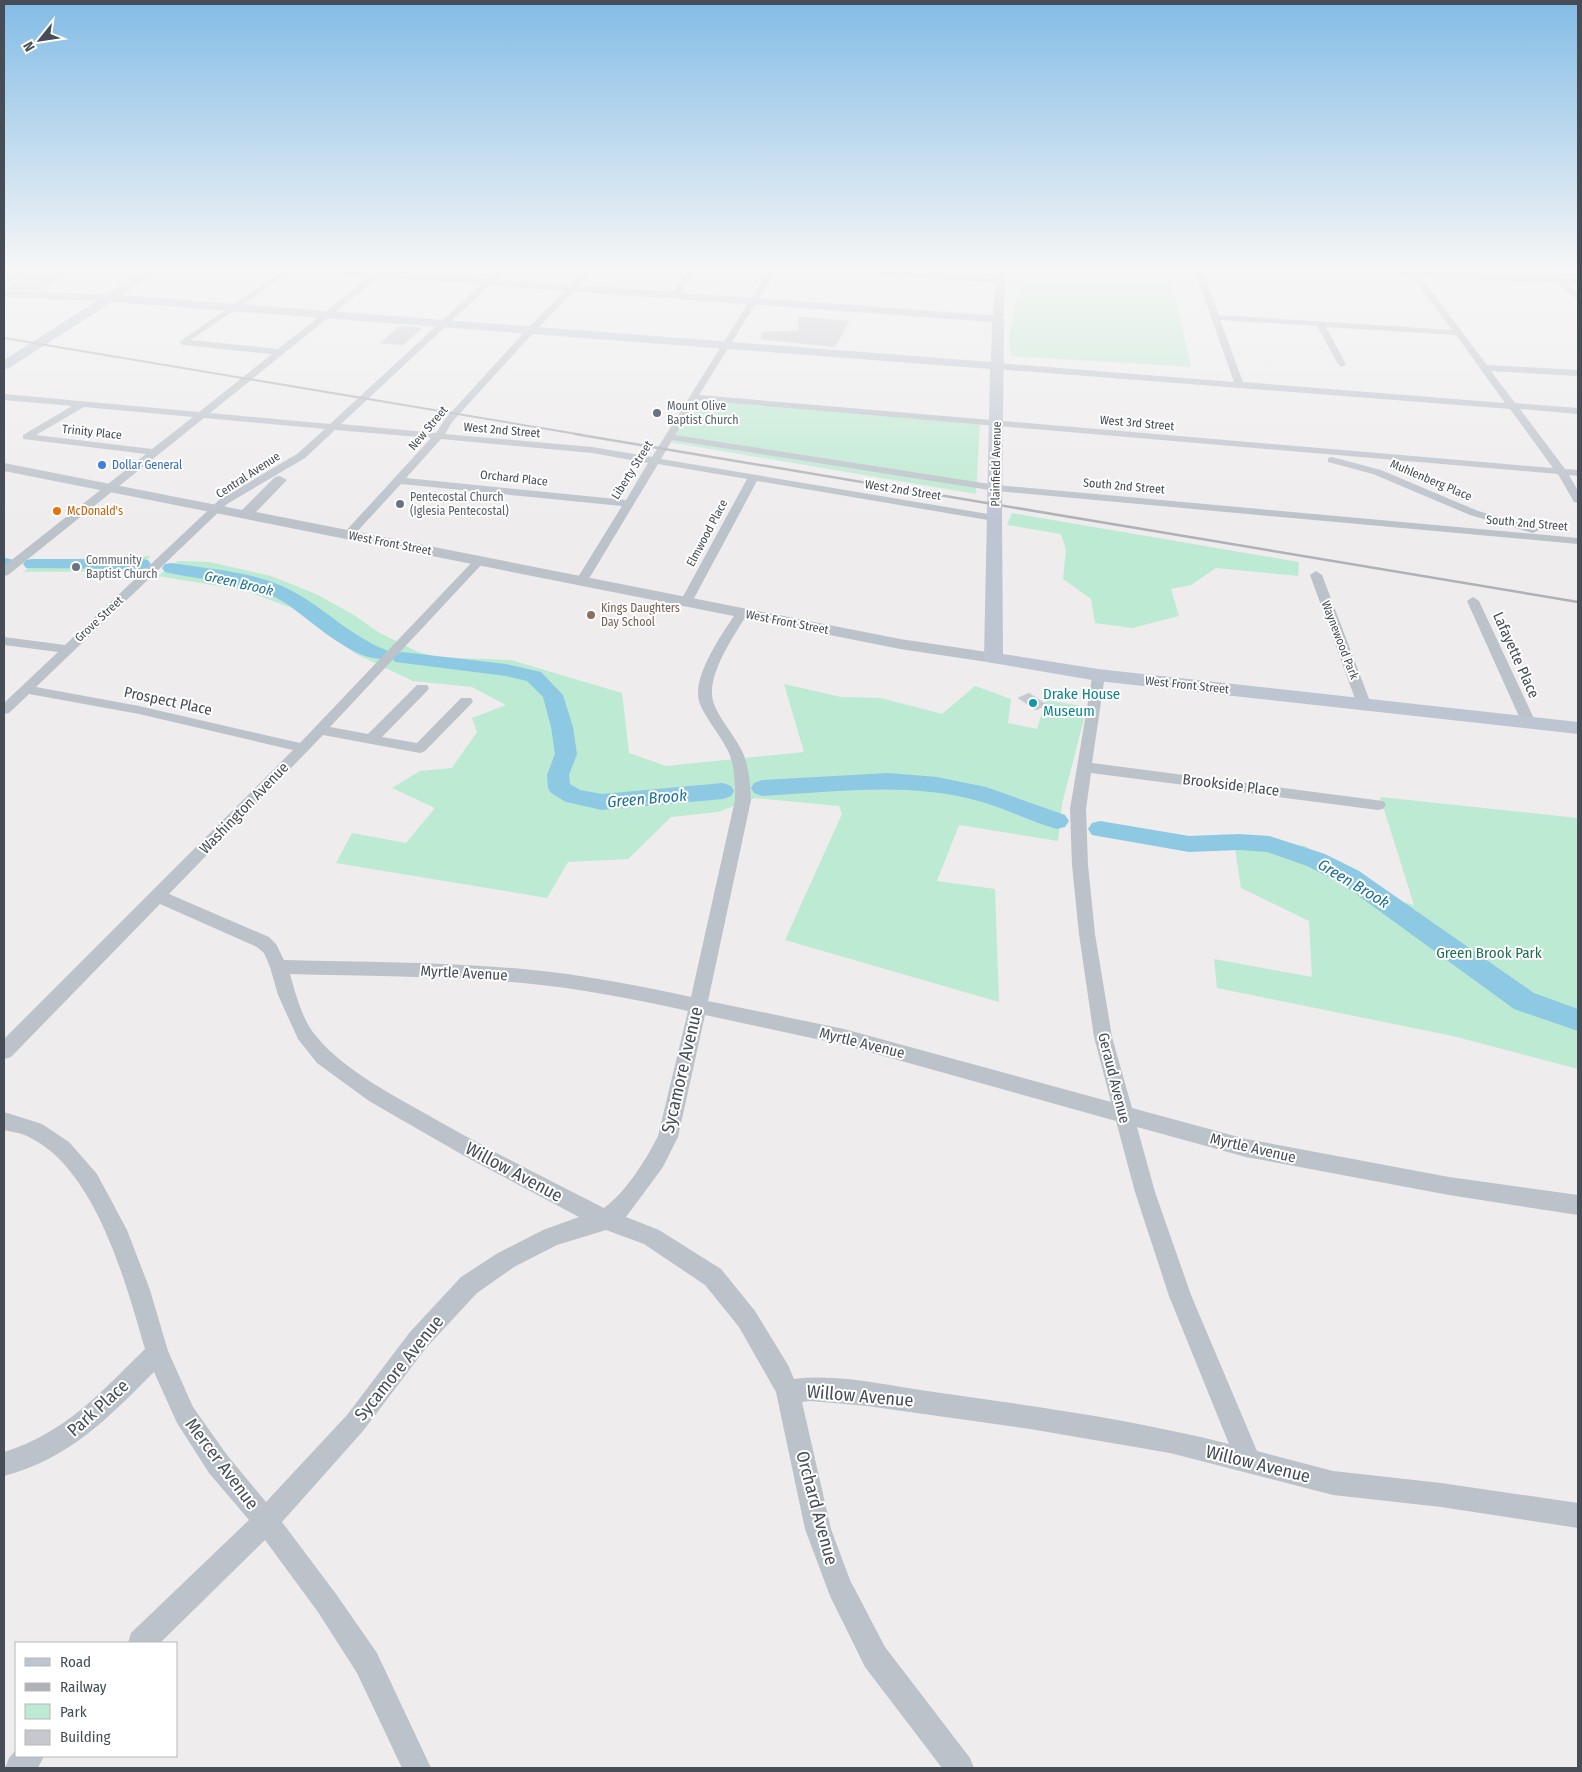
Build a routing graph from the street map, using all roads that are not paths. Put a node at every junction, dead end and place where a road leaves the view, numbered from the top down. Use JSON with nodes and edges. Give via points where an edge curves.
{"nodes":[{"id":1,"x":22,"y":354,"type":"edge"},
{"id":2,"x":277,"y":354,"type":"edge"},
{"id":3,"x":412,"y":354,"type":"edge"},
{"id":4,"x":509,"y":354,"type":"edge"},
{"id":5,"x":719,"y":354,"type":"edge"},
{"id":6,"x":829,"y":354,"type":"edge"},
{"id":7,"x":997,"y":354,"type":"edge"},
{"id":8,"x":1229,"y":354,"type":"edge"},
{"id":9,"x":1336,"y":354,"type":"edge"},
{"id":10,"x":1474,"y":354,"type":"edge"},
{"id":11,"x":1342,"y":364,"type":"dead end"},
{"id":12,"x":4,"y":365,"type":"edge"},
{"id":13,"x":997,"y":366,"type":"junction"},
{"id":14,"x":1484,"y":368,"type":"junction"},
{"id":15,"x":1578,"y":374,"type":"edge"},
{"id":16,"x":1239,"y":384,"type":"junction"},
{"id":17,"x":4,"y":397,"type":"edge"},
{"id":18,"x":693,"y":397,"type":"junction"},
{"id":19,"x":82,"y":404,"type":"junction"},
{"id":20,"x":1510,"y":405,"type":"junction"},
{"id":21,"x":1578,"y":411,"type":"edge"},
{"id":22,"x":201,"y":414,"type":"junction"},
{"id":23,"x":996,"y":424,"type":"junction"},
{"id":24,"x":334,"y":427,"type":"junction"},
{"id":25,"x":439,"y":436,"type":"junction"},
{"id":26,"x":670,"y":437,"type":"junction"},
{"id":27,"x":1302,"y":450,"type":"junction"},
{"id":28,"x":154,"y":452,"type":"junction"},
{"id":29,"x":1361,"y":455,"type":"junction"},
{"id":30,"x":302,"y":456,"type":"junction"},
{"id":31,"x":655,"y":461,"type":"junction"},
{"id":32,"x":4,"y":468,"type":"edge"},
{"id":33,"x":1561,"y":471,"type":"junction"},
{"id":34,"x":1377,"y":472,"type":"junction"},
{"id":35,"x":1578,"y":473,"type":"edge"},
{"id":36,"x":753,"y":478,"type":"junction"},
{"id":37,"x":280,"y":480,"type":"junction"},
{"id":38,"x":397,"y":480,"type":"junction"},
{"id":39,"x":110,"y":487,"type":"junction"},
{"id":40,"x":996,"y":488,"type":"junction"},
{"id":41,"x":1578,"y":500,"type":"edge"},
{"id":42,"x":628,"y":503,"type":"junction"},
{"id":43,"x":218,"y":509,"type":"junction"},
{"id":44,"x":1474,"y":513,"type":"junction"},
{"id":45,"x":245,"y":514,"type":"junction"},
{"id":46,"x":994,"y":518,"type":"junction"},
{"id":47,"x":348,"y":535,"type":"junction"},
{"id":48,"x":1503,"y":535,"type":"junction"},
{"id":49,"x":1577,"y":541,"type":"edge"},
{"id":50,"x":22,"y":557,"type":"joint"},
{"id":51,"x":479,"y":561,"type":"junction"},
{"id":52,"x":6,"y":570,"type":"edge"},
{"id":53,"x":1316,"y":575,"type":"dead end"},
{"id":54,"x":581,"y":582,"type":"junction"},
{"id":55,"x":1473,"y":601,"type":"dead end"},
{"id":56,"x":686,"y":602,"type":"junction"},
{"id":57,"x":742,"y":613,"type":"junction"},
{"id":58,"x":4,"y":641,"type":"edge"},
{"id":59,"x":68,"y":649,"type":"junction"},
{"id":60,"x":994,"y":658,"type":"junction"},
{"id":61,"x":1098,"y":675,"type":"junction"},
{"id":62,"x":422,"y":688,"type":"dead end"},
{"id":63,"x":26,"y":689,"type":"junction"},
{"id":64,"x":466,"y":701,"type":"dead end"},
{"id":65,"x":1364,"y":704,"type":"junction"},
{"id":66,"x":4,"y":710,"type":"edge"},
{"id":67,"x":1529,"y":723,"type":"junction"},
{"id":68,"x":1578,"y":728,"type":"edge"},
{"id":69,"x":320,"y":730,"type":"junction"},
{"id":70,"x":371,"y":739,"type":"junction"},
{"id":71,"x":303,"y":748,"type":"junction"},
{"id":72,"x":1084,"y":767,"type":"junction"},
{"id":73,"x":1378,"y":806,"type":"dead end"},
{"id":74,"x":1079,"y":847,"type":"joint"},
{"id":75,"x":158,"y":896,"type":"junction"},
{"id":76,"x":279,"y":967,"type":"junction"},
{"id":77,"x":697,"y":1007,"type":"junction"},
{"id":78,"x":4,"y":1051,"type":"edge"},
{"id":79,"x":1123,"y":1115,"type":"junction"},
{"id":80,"x":4,"y":1121,"type":"edge"},
{"id":81,"x":1578,"y":1205,"type":"edge"},
{"id":82,"x":606,"y":1220,"type":"junction"},
{"id":83,"x":157,"y":1353,"type":"junction"},
{"id":84,"x":788,"y":1392,"type":"junction"},
{"id":85,"x":1249,"y":1462,"type":"junction"},
{"id":86,"x":4,"y":1464,"type":"edge"},
{"id":87,"x":1578,"y":1516,"type":"edge"},
{"id":88,"x":266,"y":1521,"type":"junction"},
{"id":89,"x":142,"y":1642,"type":"edge"},
{"id":90,"x":29,"y":1757,"type":"edge"},
{"id":91,"x":19,"y":1768,"type":"edge"},
{"id":92,"x":417,"y":1768,"type":"edge"},
{"id":93,"x":960,"y":1768,"type":"edge"}],
"edges":[{"from":1,"to":12,"type":"main road"},
{"from":2,"to":22,"type":"street"},
{"from":3,"to":24,"type":"street","name":"Central Avenue"},
{"from":4,"to":25,"type":"street","name":"New Street","via":[[448,421]]},
{"from":5,"to":18,"type":"street","name":"Liberty Street"},
{"from":6,"to":13,"type":"main road"},
{"from":7,"to":13,"type":"main road","name":"Plainfield Avenue"},
{"from":8,"to":16,"type":"street"},
{"from":9,"to":11,"type":"street"},
{"from":10,"to":14,"type":"street"},
{"from":13,"to":16,"type":"street"},
{"from":13,"to":23,"type":"main road","name":"Plainfield Avenue"},
{"from":14,"to":15,"type":"street"},
{"from":14,"to":20,"type":"street"},
{"from":16,"to":20,"type":"street"},
{"from":17,"to":19,"type":"street","name":"West 2nd Street"},
{"from":18,"to":23,"type":"street","name":"West 3rd Street"},
{"from":18,"to":26,"type":"street","name":"Liberty Street"},
{"from":19,"to":22,"type":"street","name":"West 2nd Street"},
{"from":19,"to":28,"type":"street","name":"Trinity Place","via":[[26,437]]},
{"from":20,"to":21,"type":"street"},
{"from":20,"to":33,"type":"street"},
{"from":22,"to":24,"type":"street","name":"West 2nd Street"},
{"from":22,"to":28,"type":"street"},
{"from":23,"to":27,"type":"street","name":"West 3rd Street"},
{"from":23,"to":40,"type":"main road","name":"Plainfield Avenue"},
{"from":24,"to":25,"type":"street","name":"West 2nd Street"},
{"from":24,"to":30,"type":"street","name":"Central Avenue"},
{"from":25,"to":31,"type":"street","name":"West 2nd Street","via":[[592,450]]},
{"from":25,"to":38,"type":"street","name":"New Street"},
{"from":26,"to":31,"type":"street","name":"Liberty Street"},
{"from":26,"to":40,"type":"street","name":"South 2nd Street"},
{"from":27,"to":29,"type":"street","name":"West 3rd Street"},
{"from":27,"to":34,"type":"street","name":"Muhlenberg Place"},
{"from":28,"to":39,"type":"street"},
{"from":29,"to":33,"type":"street","name":"West 3rd Street"},
{"from":29,"to":34,"type":"street","name":"Muhlenberg Place","via":[[1364,462]]},
{"from":30,"to":37,"type":"street","name":"Central Avenue"},
{"from":30,"to":43,"type":"street","name":"Central Avenue","via":[[224,502]]},
{"from":31,"to":36,"type":"street","name":"West 2nd Street"},
{"from":31,"to":42,"type":"street","name":"Liberty Street"},
{"from":32,"to":39,"type":"street","name":"West Front Street"},
{"from":33,"to":35,"type":"street","name":"West 3rd Street"},
{"from":33,"to":41,"type":"street"},
{"from":34,"to":44,"type":"street","name":"Muhlenberg Place"},
{"from":36,"to":46,"type":"street","name":"West 2nd Street"},
{"from":36,"to":56,"type":"street","name":"Elmwood Place"},
{"from":37,"to":43,"type":"street","name":"Central Avenue","via":[[234,506]]},
{"from":37,"to":45,"type":"street"},
{"from":38,"to":42,"type":"street","name":"Orchard Place"},
{"from":38,"to":47,"type":"street","name":"New Street"},
{"from":39,"to":43,"type":"street","name":"West Front Street"},
{"from":39,"to":50,"type":"street"},
{"from":40,"to":46,"type":"main road","name":"Plainfield Avenue"},
{"from":40,"to":48,"type":"street","name":"South 2nd Street"},
{"from":42,"to":54,"type":"street","name":"Liberty Street"},
{"from":43,"to":45,"type":"street","name":"West Front Street"},
{"from":43,"to":59,"type":"street","name":"Grove Street"},
{"from":44,"to":48,"type":"street","name":"Muhlenberg Place","via":[[1502,530]]},
{"from":44,"to":49,"type":"street","name":"Muhlenberg Place"},
{"from":45,"to":47,"type":"street","name":"West Front Street"},
{"from":46,"to":60,"type":"main road","name":"Plainfield Avenue"},
{"from":47,"to":51,"type":"street","name":"West Front Street"},
{"from":48,"to":49,"type":"street","name":"South 2nd Street"},
{"from":50,"to":52,"type":"street"},
{"from":51,"to":54,"type":"street","name":"West Front Street"},
{"from":51,"to":69,"type":"street","name":"Washington Avenue"},
{"from":53,"to":65,"type":"street","name":"Waynewood Park"},
{"from":54,"to":56,"type":"street","name":"West Front Street"},
{"from":55,"to":67,"type":"street","name":"Lafayette Place"},
{"from":56,"to":57,"type":"street","name":"West Front Street"},
{"from":57,"to":60,"type":"street","name":"West Front Street","via":[[900,644]]},
{"from":57,"to":77,"type":"street","name":"Sycamore Avenue","via":[[706,682],[706,701],[736,752],[742,790]]},
{"from":58,"to":59,"type":"street"},
{"from":59,"to":63,"type":"street","name":"Grove Street"},
{"from":60,"to":61,"type":"main road","name":"West Front Street"},
{"from":61,"to":65,"type":"main road","name":"West Front Street"},
{"from":61,"to":72,"type":"street","name":"Geraud Avenue"},
{"from":62,"to":70,"type":"street"},
{"from":63,"to":66,"type":"street","name":"Grove Street"},
{"from":63,"to":71,"type":"street","name":"Prospect Place","via":[[139,710]]},
{"from":64,"to":70,"type":"street","via":[[420,748]]},
{"from":65,"to":67,"type":"main road","name":"West Front Street"},
{"from":67,"to":68,"type":"main road","name":"West Front Street"},
{"from":69,"to":70,"type":"street"},
{"from":69,"to":71,"type":"street","name":"Washington Avenue"},
{"from":71,"to":75,"type":"street","name":"Washington Avenue"},
{"from":72,"to":73,"type":"street","name":"Brookside Place"},
{"from":72,"to":74,"type":"street","name":"Geraud Avenue","via":[[1078,809]]},
{"from":74,"to":79,"type":"street","name":"Geraud Avenue","via":[[1087,934],[1103,1037]]},
{"from":75,"to":76,"type":"street","via":[[263,942]]},
{"from":75,"to":78,"type":"street","name":"Washington Avenue"},
{"from":76,"to":77,"type":"street","name":"Myrtle Avenue","via":[[524,976],[629,991]]},
{"from":76,"to":82,"type":"street","name":"Willow Avenue","via":[[304,1034],[324,1057],[376,1095],[467,1148]]},
{"from":77,"to":79,"type":"street","name":"Myrtle Avenue","via":[[844,1037]]},
{"from":77,"to":82,"type":"street","name":"Sycamore Avenue","via":[[668,1137],[641,1182],[620,1209]]},
{"from":79,"to":81,"type":"street","name":"Myrtle Avenue","via":[[1246,1148],[1449,1186]]},
{"from":79,"to":85,"type":"street","name":"Geraud Avenue","via":[[1180,1296]]},
{"from":80,"to":83,"type":"street","name":"Mercer Avenue","via":[[35,1130],[62,1148],[90,1181],[116,1230],[139,1290]]},
{"from":82,"to":84,"type":"street","name":"Willow Avenue","via":[[651,1237],[713,1277],[747,1319],[780,1372]]},
{"from":82,"to":88,"type":"street","name":"Sycamore Avenue","via":[[552,1237],[506,1260],[469,1286],[418,1340],[355,1422]]},
{"from":83,"to":86,"type":"street","name":"Park Place","via":[[82,1427],[46,1450]]},
{"from":83,"to":88,"type":"street","name":"Mercer Avenue","via":[[185,1415],[218,1464]]},
{"from":84,"to":85,"type":"street","name":"Willow Avenue","via":[[810,1389],[867,1394],[1030,1417],[1170,1441]]},
{"from":84,"to":93,"type":"street","name":"Orchard Avenue","via":[[818,1529],[839,1587],[875,1656]]},
{"from":85,"to":87,"type":"street","name":"Willow Avenue","via":[[1333,1483],[1441,1495]]},
{"from":88,"to":89,"type":"street","name":"Sycamore Avenue"},
{"from":88,"to":92,"type":"street","name":"Mercer Avenue","via":[[367,1663]]},
{"from":90,"to":91,"type":"street"}]}
